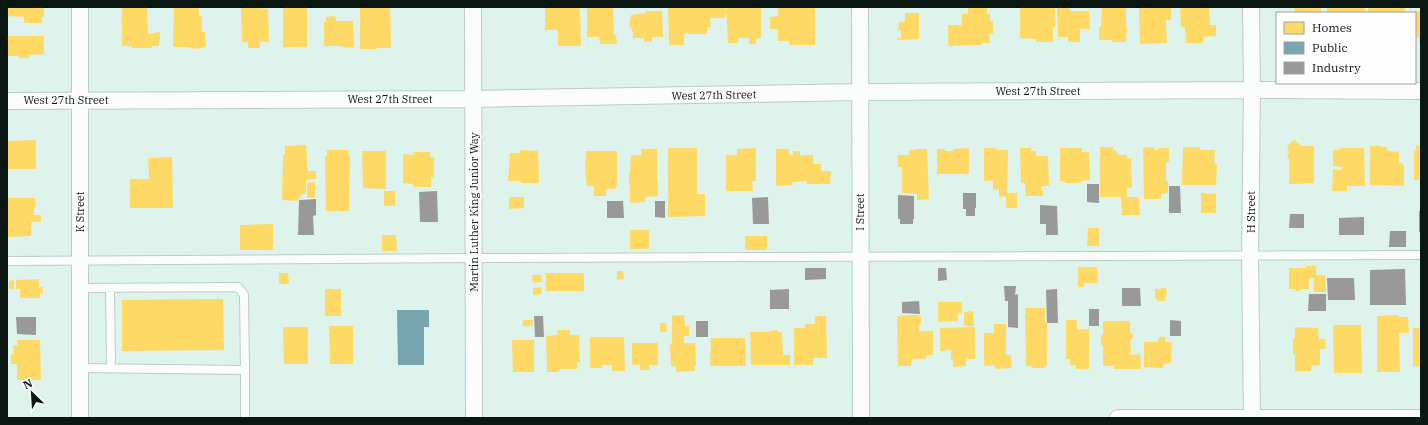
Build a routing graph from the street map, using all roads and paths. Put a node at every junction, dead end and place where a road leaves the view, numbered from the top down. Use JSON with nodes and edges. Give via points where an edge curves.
{"nodes":[{"id":1,"x":80,"y":7,"type":"edge"},
{"id":2,"x":473,"y":7,"type":"edge"},
{"id":3,"x":860,"y":7,"type":"edge"},
{"id":4,"x":1251,"y":7,"type":"edge"},
{"id":5,"x":1252,"y":90,"type":"junction"},
{"id":6,"x":1421,"y":91,"type":"edge"},
{"id":7,"x":860,"y":92,"type":"junction"},
{"id":8,"x":474,"y":99,"type":"junction"},
{"id":9,"x":81,"y":100,"type":"junction"},
{"id":10,"x":7,"y":101,"type":"edge"},
{"id":11,"x":1250,"y":255,"type":"junction"},
{"id":12,"x":1421,"y":255,"type":"edge"},
{"id":13,"x":474,"y":258,"type":"junction"},
{"id":14,"x":861,"y":258,"type":"junction"},
{"id":15,"x":7,"y":261,"type":"edge"},
{"id":16,"x":80,"y":261,"type":"junction"},
{"id":17,"x":80,"y":288,"type":"junction"},
{"id":18,"x":110,"y":288,"type":"junction"},
{"id":19,"x":80,"y":368,"type":"junction"},
{"id":20,"x":111,"y":368,"type":"junction"},
{"id":21,"x":245,"y":370,"type":"junction"},
{"id":22,"x":80,"y":418,"type":"edge"},
{"id":23,"x":245,"y":418,"type":"edge"},
{"id":24,"x":474,"y":418,"type":"edge"},
{"id":25,"x":861,"y":418,"type":"edge"},
{"id":26,"x":1118,"y":418,"type":"edge"},
{"id":27,"x":1252,"y":418,"type":"edge"},
{"id":28,"x":1421,"y":418,"type":"edge"}],
"edges":[{"from":1,"to":9,"type":"street","name":"K Street"},
{"from":2,"to":8,"type":"street","name":"Martin Luther King Junior Way"},
{"from":3,"to":7,"type":"street","name":"I Street"},
{"from":4,"to":5,"type":"street","name":"H Street"},
{"from":5,"to":6,"type":"street","name":"West 27th Street"},
{"from":5,"to":7,"type":"street","name":"West 27th Street"},
{"from":5,"to":11,"type":"street","name":"H Street"},
{"from":7,"to":8,"type":"street","name":"West 27th Street"},
{"from":7,"to":14,"type":"street","name":"I Street"},
{"from":8,"to":9,"type":"street","name":"West 27th Street"},
{"from":8,"to":13,"type":"street","name":"Martin Luther King Junior Way"},
{"from":9,"to":10,"type":"street","name":"West 27th Street"},
{"from":9,"to":16,"type":"street","name":"K Street"},
{"from":11,"to":12,"type":"lane"},
{"from":11,"to":14,"type":"lane"},
{"from":11,"to":27,"type":"street","name":"H Street"},
{"from":13,"to":14,"type":"lane"},
{"from":13,"to":16,"type":"lane"},
{"from":13,"to":24,"type":"street","name":"Martin Luther King Junior Way"},
{"from":14,"to":25,"type":"street","name":"I Street"},
{"from":15,"to":16,"type":"lane"},
{"from":16,"to":17,"type":"street","name":"K Street"},
{"from":17,"to":18,"type":"lane"},
{"from":17,"to":19,"type":"street","name":"K Street"},
{"from":18,"to":20,"type":"lane"},
{"from":18,"to":21,"type":"lane","via":[[238,287],[244,295]]},
{"from":19,"to":20,"type":"lane"},
{"from":19,"to":22,"type":"street","name":"K Street"},
{"from":20,"to":21,"type":"lane"},
{"from":21,"to":23,"type":"lane"},
{"from":26,"to":27,"type":"street"},
{"from":27,"to":28,"type":"street"}]}
